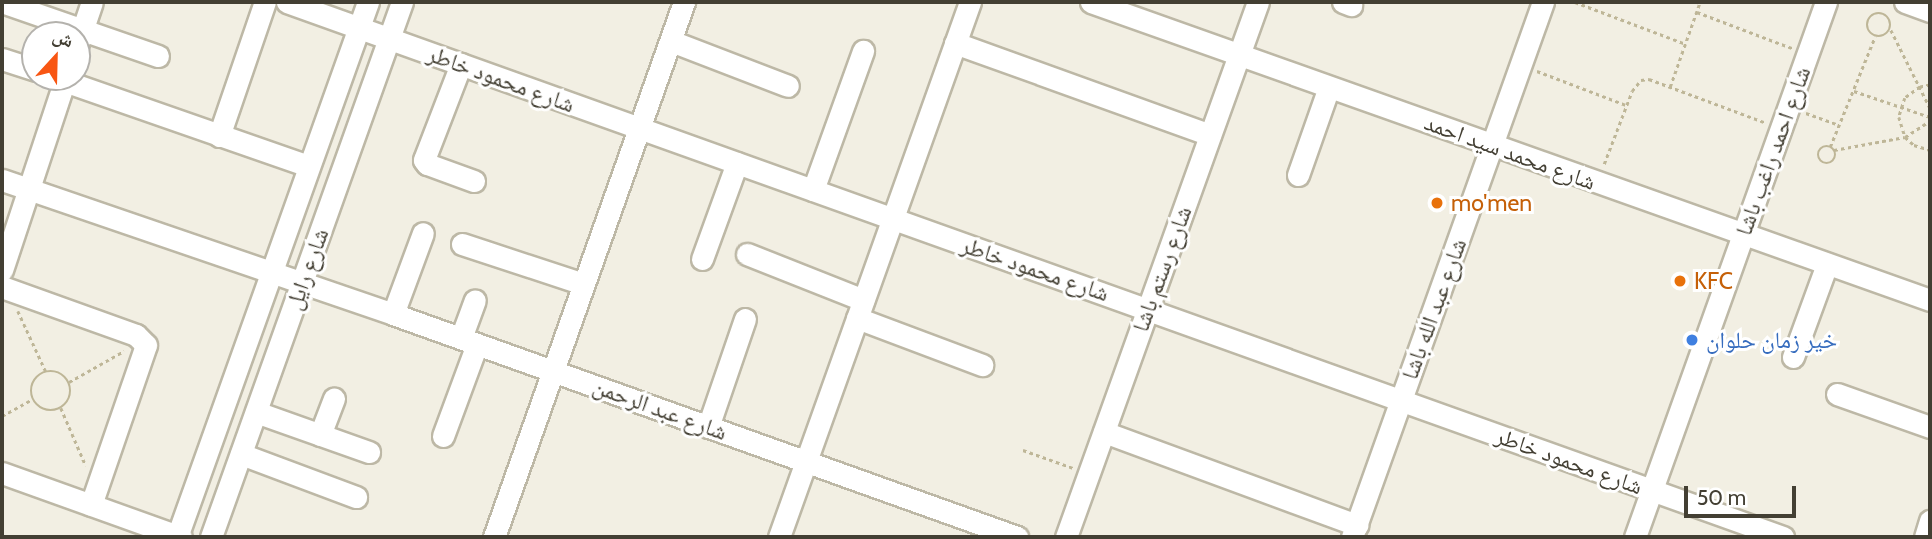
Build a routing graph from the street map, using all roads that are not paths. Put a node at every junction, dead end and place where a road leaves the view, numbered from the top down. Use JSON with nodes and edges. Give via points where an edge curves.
{"nodes":[{"id":1,"x":2,"y":2,"type":"edge"},
{"id":2,"x":92,"y":2,"type":"edge"},
{"id":3,"x":265,"y":2,"type":"edge"},
{"id":4,"x":287,"y":2,"type":"edge"},
{"id":5,"x":368,"y":2,"type":"edge"},
{"id":6,"x":402,"y":2,"type":"edge"},
{"id":7,"x":684,"y":2,"type":"edge"},
{"id":8,"x":970,"y":2,"type":"edge"},
{"id":9,"x":1091,"y":2,"type":"edge"},
{"id":10,"x":1258,"y":2,"type":"edge"},
{"id":11,"x":1543,"y":2,"type":"edge"},
{"id":12,"x":1826,"y":2,"type":"edge"},
{"id":13,"x":1905,"y":2,"type":"edge"},
{"id":14,"x":1930,"y":11,"type":"edge"},
{"id":15,"x":43,"y":21,"type":"edge"},
{"id":16,"x":86,"y":21,"type":"edge"},
{"id":17,"x":359,"y":28,"type":"junction"},
{"id":18,"x":389,"y":38,"type":"junction"},
{"id":19,"x":91,"y":41,"type":"edge"},
{"id":20,"x":671,"y":41,"type":"junction"},
{"id":21,"x":956,"y":43,"type":"junction"},
{"id":22,"x":863,"y":51,"type":"dead end"},
{"id":23,"x":1239,"y":55,"type":"junction"},
{"id":24,"x":158,"y":56,"type":"dead end"},
{"id":25,"x":2,"y":59,"type":"edge"},
{"id":26,"x":461,"y":64,"type":"junction"},
{"id":27,"x":21,"y":66,"type":"edge"},
{"id":28,"x":788,"y":86,"type":"dead end"},
{"id":29,"x":1329,"y":87,"type":"junction"},
{"id":30,"x":91,"y":89,"type":"edge"},
{"id":31,"x":57,"y":91,"type":"edge"},
{"id":32,"x":640,"y":128,"type":"junction"},
{"id":33,"x":1210,"y":135,"type":"junction"},
{"id":34,"x":219,"y":136,"type":"junction"},
{"id":35,"x":1492,"y":145,"type":"junction"},
{"id":36,"x":737,"y":163,"type":"junction"},
{"id":37,"x":309,"y":166,"type":"junction"},
{"id":38,"x":1298,"y":175,"type":"dead end"},
{"id":39,"x":2,"y":180,"type":"edge"},
{"id":40,"x":474,"y":181,"type":"dead end"},
{"id":41,"x":28,"y":190,"type":"junction"},
{"id":42,"x":813,"y":190,"type":"junction"},
{"id":43,"x":892,"y":219,"type":"junction"},
{"id":44,"x":423,"y":233,"type":"dead end"},
{"id":45,"x":1742,"y":234,"type":"junction"},
{"id":46,"x":462,"y":244,"type":"dead end"},
{"id":47,"x":747,"y":254,"type":"dead end"},
{"id":48,"x":702,"y":259,"type":"dead end"},
{"id":49,"x":1828,"y":264,"type":"junction"},
{"id":50,"x":4,"y":282,"type":"edge"},
{"id":51,"x":268,"y":283,"type":"junction"},
{"id":52,"x":302,"y":283,"type":"junction"},
{"id":53,"x":584,"y":284,"type":"junction"},
{"id":54,"x":474,"y":300,"type":"dead end"},
{"id":55,"x":1930,"y":300,"type":"edge"},
{"id":56,"x":294,"y":304,"type":"junction"},
{"id":57,"x":860,"y":309,"type":"junction"},
{"id":58,"x":1148,"y":309,"type":"junction"},
{"id":59,"x":393,"y":314,"type":"junction"},
{"id":60,"x":745,"y":319,"type":"dead end"},
{"id":61,"x":469,"y":341,"type":"junction"},
{"id":62,"x":1793,"y":357,"type":"dead end"},
{"id":63,"x":982,"y":365,"type":"dead end"},
{"id":64,"x":554,"y":371,"type":"junction"},
{"id":65,"x":1837,"y":394,"type":"dead end"},
{"id":66,"x":334,"y":399,"type":"dead end"},
{"id":67,"x":1401,"y":401,"type":"junction"},
{"id":68,"x":256,"y":412,"type":"junction"},
{"id":69,"x":708,"y":427,"type":"junction"},
{"id":70,"x":1930,"y":427,"type":"edge"},
{"id":71,"x":1104,"y":432,"type":"junction"},
{"id":72,"x":320,"y":435,"type":"junction"},
{"id":73,"x":443,"y":436,"type":"dead end"},
{"id":74,"x":369,"y":452,"type":"dead end"},
{"id":75,"x":241,"y":454,"type":"junction"},
{"id":76,"x":806,"y":462,"type":"junction"},
{"id":77,"x":2,"y":473,"type":"edge"},
{"id":78,"x":1651,"y":490,"type":"junction"},
{"id":79,"x":94,"y":498,"type":"junction"},
{"id":80,"x":356,"y":498,"type":"dead end"},
{"id":81,"x":1930,"y":521,"type":"edge"},
{"id":82,"x":1354,"y":531,"type":"edge"},
{"id":83,"x":179,"y":537,"type":"edge"},
{"id":84,"x":211,"y":537,"type":"edge"},
{"id":85,"x":494,"y":537,"type":"edge"},
{"id":86,"x":779,"y":537,"type":"edge"},
{"id":87,"x":1017,"y":537,"type":"edge"},
{"id":88,"x":1066,"y":537,"type":"edge"},
{"id":89,"x":1635,"y":537,"type":"edge"},
{"id":90,"x":1783,"y":537,"type":"edge"},
{"id":91,"x":1924,"y":537,"type":"edge"}],
"edges":[{"from":1,"to":15,"type":"street"},
{"from":2,"to":16,"type":"street"},
{"from":3,"to":34,"type":"street"},
{"from":4,"to":17,"type":"street","name":"شارع محمود خاطر"},
{"from":5,"to":17,"type":"street","name":"شارع رايل"},
{"from":6,"to":18,"type":"street","name":"شارع رايل"},
{"from":7,"to":20,"type":"street"},
{"from":8,"to":21,"type":"street"},
{"from":9,"to":23,"type":"street","name":"شارع محمد سيد احمد"},
{"from":10,"to":23,"type":"street","name":"شارع رستم باشا"},
{"from":11,"to":35,"type":"street","name":"شارع عبد الله باشا"},
{"from":12,"to":45,"type":"street","name":"شارع احمد راغب باشا"},
{"from":13,"to":14,"type":"street"},
{"from":17,"to":18,"type":"street","name":"شارع محمود خاطر"},
{"from":17,"to":37,"type":"street","name":"شارع رايل"},
{"from":18,"to":26,"type":"street","name":"شارع محمود خاطر"},
{"from":18,"to":52,"type":"street","name":"شارع رايل"},
{"from":19,"to":24,"type":"street"},
{"from":20,"to":28,"type":"street"},
{"from":20,"to":32,"type":"street"},
{"from":21,"to":33,"type":"street"},
{"from":21,"to":43,"type":"street"},
{"from":22,"to":42,"type":"street"},
{"from":23,"to":29,"type":"street","name":"شارع محمد سيد احمد"},
{"from":23,"to":33,"type":"street","name":"شارع رستم باشا"},
{"from":25,"to":27,"type":"street"},
{"from":26,"to":32,"type":"street","name":"شارع محمود خاطر"},
{"from":26,"to":40,"type":"street","via":[[424,160]]},
{"from":29,"to":35,"type":"street","name":"شارع محمد سيد احمد"},
{"from":29,"to":38,"type":"street"},
{"from":30,"to":34,"type":"street"},
{"from":31,"to":41,"type":"street"},
{"from":32,"to":36,"type":"street","name":"شارع محمود خاطر"},
{"from":32,"to":53,"type":"street"},
{"from":33,"to":58,"type":"street","name":"شارع رستم باشا"},
{"from":34,"to":37,"type":"street"},
{"from":35,"to":45,"type":"street","name":"شارع محمد سيد احمد"},
{"from":35,"to":67,"type":"street","name":"شارع عبد الله باشا"},
{"from":36,"to":42,"type":"street","name":"شارع محمود خاطر"},
{"from":36,"to":48,"type":"street"},
{"from":37,"to":51,"type":"street","name":"شارع رايل"},
{"from":39,"to":41,"type":"street"},
{"from":41,"to":50,"type":"street"},
{"from":41,"to":51,"type":"street"},
{"from":42,"to":43,"type":"street","name":"شارع محمود خاطر"},
{"from":43,"to":57,"type":"street"},
{"from":43,"to":58,"type":"street","name":"شارع محمود خاطر"},
{"from":44,"to":59,"type":"street"},
{"from":45,"to":49,"type":"street","name":"شارع محمد سيد احمد"},
{"from":45,"to":78,"type":"street","name":"شارع احمد راغب باشا"},
{"from":46,"to":53,"type":"street"},
{"from":47,"to":57,"type":"street"},
{"from":49,"to":55,"type":"street","name":"شارع محمد سيد احمد"},
{"from":49,"to":62,"type":"street"},
{"from":50,"to":79,"type":"street","via":[[144,341],[145,353]]},
{"from":51,"to":52,"type":"street","name":"شارع عبد الرحمن"},
{"from":51,"to":56,"type":"street"},
{"from":51,"to":83,"type":"street","name":"شارع رايل"},
{"from":52,"to":56,"type":"street","name":"شارع رايل"},
{"from":52,"to":59,"type":"street","name":"شارع عبد الرحمن"},
{"from":53,"to":64,"type":"street"},
{"from":54,"to":61,"type":"street"},
{"from":56,"to":68,"type":"street","name":"شارع رايل"},
{"from":57,"to":63,"type":"street"},
{"from":57,"to":76,"type":"street"},
{"from":58,"to":67,"type":"street","name":"شارع محمود خاطر"},
{"from":58,"to":71,"type":"street","name":"شارع رستم باشا"},
{"from":59,"to":61,"type":"street","name":"شارع عبد الرحمن"},
{"from":60,"to":69,"type":"street"},
{"from":61,"to":64,"type":"street","name":"شارع عبد الرحمن"},
{"from":61,"to":73,"type":"street"},
{"from":64,"to":69,"type":"street","name":"شارع عبد الرحمن"},
{"from":64,"to":85,"type":"street"},
{"from":65,"to":70,"type":"street"},
{"from":66,"to":72,"type":"street"},
{"from":67,"to":78,"type":"street","name":"شارع محمود خاطر"},
{"from":67,"to":82,"type":"street","name":"شارع عبد الله باشا"},
{"from":68,"to":72,"type":"street"},
{"from":68,"to":75,"type":"street","name":"شارع رايل"},
{"from":69,"to":76,"type":"street","name":"شارع عبد الرحمن"},
{"from":71,"to":82,"type":"street"},
{"from":71,"to":88,"type":"street","name":"شارع رستم باشا"},
{"from":72,"to":74,"type":"street"},
{"from":75,"to":80,"type":"street"},
{"from":75,"to":84,"type":"street","name":"شارع رايل"},
{"from":76,"to":86,"type":"street"},
{"from":76,"to":87,"type":"street","name":"شارع عبد الرحمن"},
{"from":77,"to":79,"type":"street"},
{"from":78,"to":89,"type":"street","name":"شارع احمد راغب باشا"},
{"from":78,"to":90,"type":"street","name":"شارع محمود خاطر"},
{"from":79,"to":83,"type":"street"},
{"from":81,"to":91,"type":"street"}]}
